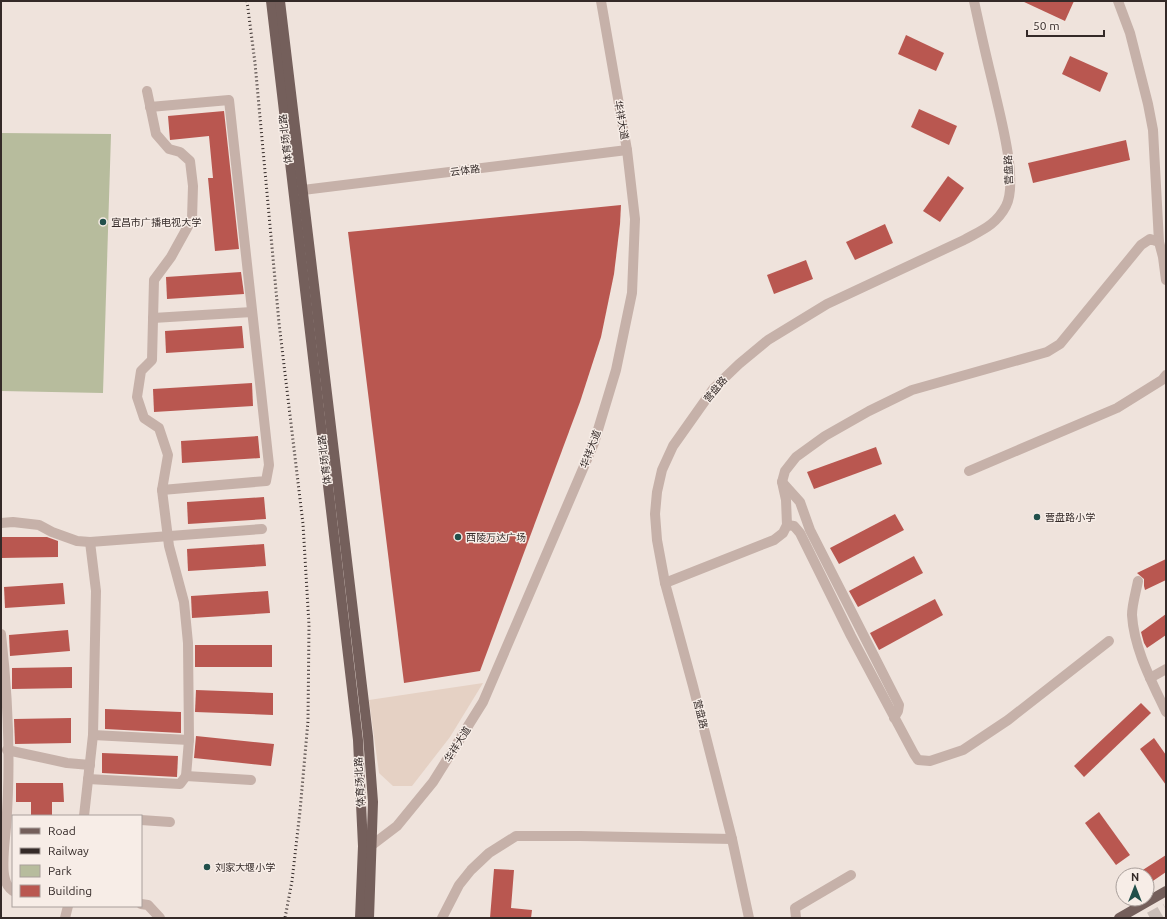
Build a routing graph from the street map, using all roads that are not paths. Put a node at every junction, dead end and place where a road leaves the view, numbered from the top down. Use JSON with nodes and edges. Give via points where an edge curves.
{"nodes":[{"id":1,"x":271,"y":1,"type":"edge"},
{"id":2,"x":280,"y":1,"type":"edge"},
{"id":3,"x":601,"y":1,"type":"edge"},
{"id":4,"x":974,"y":1,"type":"edge"},
{"id":5,"x":1118,"y":1,"type":"edge"},
{"id":6,"x":146,"y":91,"type":"dead end"},
{"id":7,"x":150,"y":107,"type":"junction"},
{"id":8,"x":627,"y":150,"type":"junction"},
{"id":9,"x":303,"y":190,"type":"junction"},
{"id":10,"x":1159,"y":242,"type":"junction"},
{"id":11,"x":1166,"y":280,"type":"edge"},
{"id":12,"x":252,"y":312,"type":"junction"},
{"id":13,"x":153,"y":318,"type":"junction"},
{"id":14,"x":1166,"y":375,"type":"edge"},
{"id":15,"x":969,"y":471,"type":"dead end"},
{"id":16,"x":782,"y":482,"type":"junction"},
{"id":17,"x":162,"y":490,"type":"junction"},
{"id":18,"x":1,"y":523,"type":"edge"},
{"id":19,"x":787,"y":525,"type":"junction"},
{"id":20,"x":262,"y":529,"type":"dead end"},
{"id":21,"x":168,"y":536,"type":"junction"},
{"id":22,"x":90,"y":542,"type":"junction"},
{"id":23,"x":1138,"y":581,"type":"dead end"},
{"id":24,"x":665,"y":583,"type":"junction"},
{"id":25,"x":1,"y":634,"type":"edge"},
{"id":26,"x":1109,"y":641,"type":"dead end"},
{"id":27,"x":1166,"y":669,"type":"edge"},
{"id":28,"x":1150,"y":678,"type":"junction"},
{"id":29,"x":1166,"y":712,"type":"edge"},
{"id":30,"x":894,"y":718,"type":"junction"},
{"id":31,"x":4,"y":734,"type":"edge"},
{"id":32,"x":93,"y":735,"type":"junction"},
{"id":33,"x":189,"y":740,"type":"junction"},
{"id":34,"x":7,"y":750,"type":"junction"},
{"id":35,"x":90,"y":765,"type":"junction"},
{"id":36,"x":186,"y":776,"type":"junction"},
{"id":37,"x":88,"y":779,"type":"junction"},
{"id":38,"x":251,"y":780,"type":"dead end"},
{"id":39,"x":84,"y":815,"type":"edge"},
{"id":40,"x":142,"y":820,"type":"edge"},
{"id":41,"x":170,"y":822,"type":"dead end"},
{"id":42,"x":732,"y":839,"type":"junction"},
{"id":43,"x":372,"y":845,"type":"junction"},
{"id":44,"x":3,"y":864,"type":"edge"},
{"id":45,"x":851,"y":875,"type":"dead end"},
{"id":46,"x":12,"y":890,"type":"edge"},
{"id":47,"x":1166,"y":891,"type":"edge"},
{"id":48,"x":1161,"y":897,"type":"edge"},
{"id":49,"x":142,"y":904,"type":"edge"},
{"id":50,"x":68,"y":907,"type":"edge"},
{"id":51,"x":65,"y":918,"type":"edge"},
{"id":52,"x":160,"y":918,"type":"edge"},
{"id":53,"x":360,"y":918,"type":"edge"},
{"id":54,"x":369,"y":918,"type":"edge"},
{"id":55,"x":442,"y":918,"type":"edge"},
{"id":56,"x":749,"y":918,"type":"edge"},
{"id":57,"x":796,"y":918,"type":"edge"},
{"id":58,"x":1119,"y":918,"type":"edge"}],
"edges":[{"from":1,"to":53,"type":"main road","name":"体育场北路","via":[[358,740],[363,846]]},
{"from":2,"to":9,"type":"main road","name":"体育场北路"},
{"from":3,"to":8,"type":"street","name":"华祥大道"},
{"from":4,"to":24,"type":"street","name":"营盘路","via":[[1008,150],[1010,185],[1007,204],[997,220],[984,229],[827,304],[768,340],[714,388],[673,446],[656,492],[656,540]]},
{"from":5,"to":10,"type":"street","via":[[1130,33],[1153,130]]},
{"from":6,"to":7,"type":"street"},
{"from":7,"to":12,"type":"street","via":[[229,100]]},
{"from":7,"to":13,"type":"street","via":[[156,134],[169,149],[180,152],[190,161],[193,186],[192,219],[171,257],[154,280]]},
{"from":8,"to":9,"type":"street","name":"云体路"},
{"from":8,"to":43,"type":"street","name":"华祥大道","via":[[635,219],[632,293],[616,370],[594,442],[483,702],[433,782],[397,826]]},
{"from":9,"to":43,"type":"main road","name":"体育场北路","via":[[364,700],[373,802]]},
{"from":10,"to":11,"type":"street"},
{"from":10,"to":16,"type":"street","via":[[1150,239],[1141,245],[1060,344],[1047,352],[912,390],[869,410],[796,457],[785,471]]},
{"from":12,"to":13,"type":"street"},
{"from":12,"to":17,"type":"street","via":[[269,465],[266,481]]},
{"from":13,"to":17,"type":"street","via":[[152,360],[141,371],[137,397],[144,418],[159,428],[168,455]]},
{"from":14,"to":15,"type":"street","via":[[1117,408]]},
{"from":16,"to":19,"type":"street"},
{"from":16,"to":30,"type":"street","via":[[800,502],[810,530],[899,705]]},
{"from":17,"to":21,"type":"street"},
{"from":18,"to":22,"type":"street","via":[[39,525],[77,541]]},
{"from":19,"to":24,"type":"street","via":[[783,533],[774,540]]},
{"from":19,"to":30,"type":"street","via":[[794,526],[800,533]]},
{"from":20,"to":21,"type":"street"},
{"from":21,"to":22,"type":"street"},
{"from":21,"to":33,"type":"street","via":[[184,602],[188,642]]},
{"from":22,"to":32,"type":"street","via":[[96,590]]},
{"from":23,"to":28,"type":"street","via":[[1132,614],[1137,642]]},
{"from":24,"to":42,"type":"street","name":"营盘路"},
{"from":25,"to":31,"type":"street","via":[[6,699]]},
{"from":26,"to":30,"type":"street","via":[[1008,720],[963,750],[930,761],[918,760]]},
{"from":27,"to":28,"type":"street"},
{"from":28,"to":29,"type":"street"},
{"from":31,"to":34,"type":"street"},
{"from":32,"to":33,"type":"street"},
{"from":32,"to":35,"type":"street"},
{"from":33,"to":36,"type":"street"},
{"from":34,"to":35,"type":"street","via":[[67,763]]},
{"from":34,"to":44,"type":"street"},
{"from":35,"to":37,"type":"street"},
{"from":36,"to":37,"type":"street","via":[[180,784]]},
{"from":36,"to":38,"type":"street"},
{"from":37,"to":39,"type":"street"},
{"from":40,"to":41,"type":"street"},
{"from":42,"to":55,"type":"street","via":[[516,836],[489,854],[472,870],[459,885]]},
{"from":42,"to":56,"type":"street","name":"营盘路"},
{"from":43,"to":54,"type":"main road","name":"体育场北路"},
{"from":44,"to":46,"type":"street","via":[[4,878]]},
{"from":45,"to":57,"type":"street","via":[[795,908]]},
{"from":47,"to":48,"type":"main road"},
{"from":48,"to":58,"type":"main road"},
{"from":49,"to":52,"type":"street","via":[[148,905]]},
{"from":50,"to":51,"type":"street"}]}
